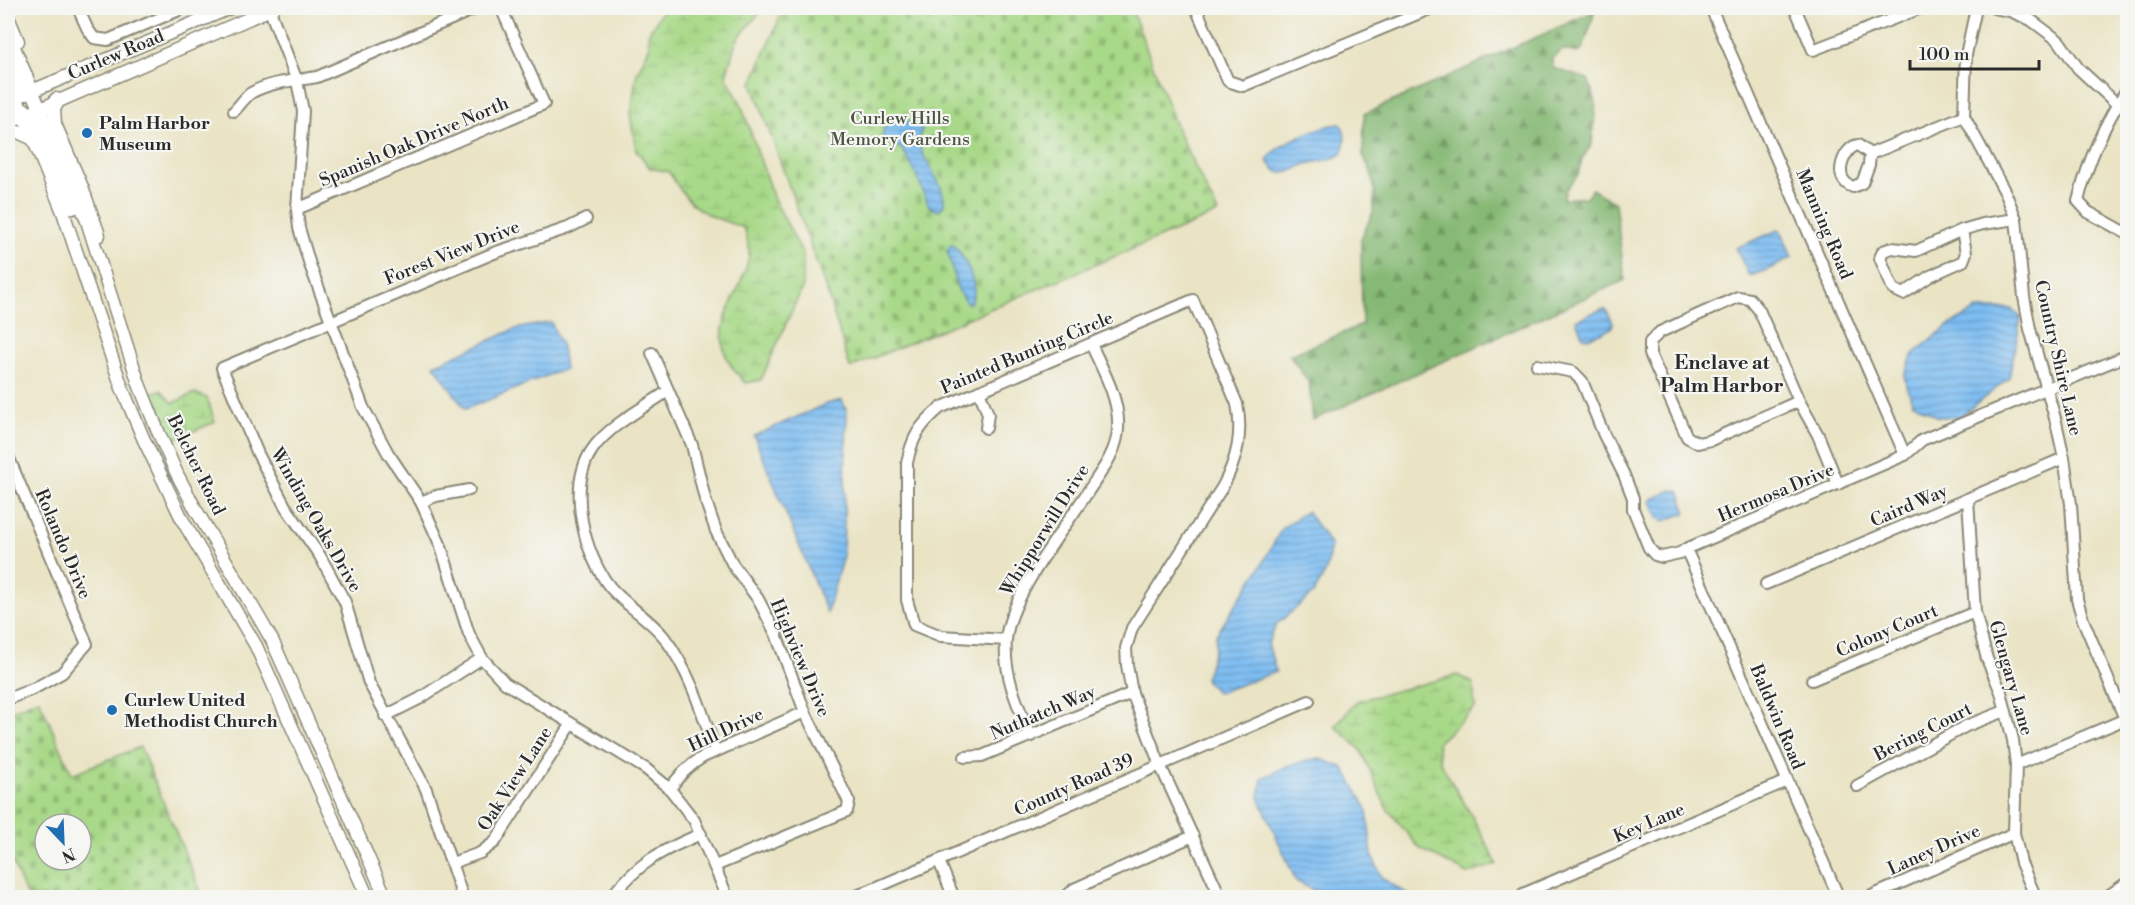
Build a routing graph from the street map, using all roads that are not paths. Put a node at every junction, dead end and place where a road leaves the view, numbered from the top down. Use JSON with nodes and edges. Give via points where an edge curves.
{"nodes":[{"id":1,"x":78,"y":8,"type":"edge"},
{"id":2,"x":184,"y":8,"type":"edge"},
{"id":3,"x":230,"y":8,"type":"edge"},
{"id":4,"x":270,"y":8,"type":"edge"},
{"id":5,"x":477,"y":8,"type":"edge"},
{"id":6,"x":501,"y":8,"type":"edge"},
{"id":7,"x":1196,"y":8,"type":"edge"},
{"id":8,"x":1432,"y":8,"type":"edge"},
{"id":9,"x":1711,"y":8,"type":"edge"},
{"id":10,"x":1795,"y":8,"type":"edge"},
{"id":11,"x":1921,"y":8,"type":"edge"},
{"id":12,"x":1976,"y":8,"type":"edge"},
{"id":13,"x":1994,"y":8,"type":"edge"},
{"id":14,"x":8,"y":17,"type":"edge"},
{"id":15,"x":175,"y":31,"type":"junction"},
{"id":16,"x":8,"y":33,"type":"edge"},
{"id":17,"x":8,"y":59,"type":"edge"},
{"id":18,"x":8,"y":77,"type":"edge"},
{"id":19,"x":56,"y":81,"type":"junction"},
{"id":20,"x":297,"y":81,"type":"junction"},
{"id":21,"x":2127,"y":88,"type":"edge"},
{"id":22,"x":59,"y":100,"type":"junction"},
{"id":23,"x":25,"y":103,"type":"edge"},
{"id":24,"x":2117,"y":104,"type":"junction"},
{"id":25,"x":234,"y":111,"type":"dead end"},
{"id":26,"x":1964,"y":116,"type":"junction"},
{"id":27,"x":8,"y":123,"type":"edge"},
{"id":28,"x":8,"y":132,"type":"edge"},
{"id":29,"x":32,"y":138,"type":"junction"},
{"id":30,"x":1870,"y":154,"type":"dead end"},
{"id":31,"x":297,"y":209,"type":"junction"},
{"id":32,"x":586,"y":219,"type":"dead end"},
{"id":33,"x":2016,"y":219,"type":"junction"},
{"id":34,"x":1962,"y":230,"type":"junction"},
{"id":35,"x":2127,"y":234,"type":"edge"},
{"id":36,"x":108,"y":289,"type":"junction"},
{"id":37,"x":330,"y":321,"type":"junction"},
{"id":38,"x":1091,"y":344,"type":"junction"},
{"id":39,"x":652,"y":354,"type":"dead end"},
{"id":40,"x":2127,"y":355,"type":"edge"},
{"id":41,"x":1537,"y":365,"type":"dead end"},
{"id":42,"x":2046,"y":390,"type":"junction"},
{"id":43,"x":668,"y":391,"type":"junction"},
{"id":44,"x":979,"y":391,"type":"junction"},
{"id":45,"x":1799,"y":401,"type":"junction"},
{"id":46,"x":986,"y":428,"type":"dead end"},
{"id":47,"x":1905,"y":455,"type":"junction"},
{"id":48,"x":8,"y":456,"type":"edge"},
{"id":49,"x":2064,"y":458,"type":"junction"},
{"id":50,"x":1839,"y":484,"type":"junction"},
{"id":51,"x":469,"y":490,"type":"dead end"},
{"id":52,"x":1968,"y":499,"type":"junction"},
{"id":53,"x":421,"y":502,"type":"junction"},
{"id":54,"x":1686,"y":549,"type":"junction"},
{"id":55,"x":1766,"y":584,"type":"dead end"},
{"id":56,"x":1975,"y":612,"type":"junction"},
{"id":57,"x":1006,"y":640,"type":"junction"},
{"id":58,"x":482,"y":658,"type":"junction"},
{"id":59,"x":1812,"y":681,"type":"dead end"},
{"id":60,"x":1132,"y":693,"type":"junction"},
{"id":61,"x":8,"y":699,"type":"edge"},
{"id":62,"x":1309,"y":701,"type":"dead end"},
{"id":63,"x":2005,"y":711,"type":"junction"},
{"id":64,"x":805,"y":712,"type":"junction"},
{"id":65,"x":385,"y":716,"type":"junction"},
{"id":66,"x":2126,"y":719,"type":"edge"},
{"id":67,"x":571,"y":725,"type":"junction"},
{"id":68,"x":1031,"y":736,"type":"junction"},
{"id":69,"x":715,"y":750,"type":"junction"},
{"id":70,"x":965,"y":757,"type":"dead end"},
{"id":71,"x":1160,"y":765,"type":"junction"},
{"id":72,"x":2016,"y":765,"type":"junction"},
{"id":73,"x":1787,"y":781,"type":"junction"},
{"id":74,"x":1857,"y":786,"type":"dead end"},
{"id":75,"x":670,"y":789,"type":"junction"},
{"id":76,"x":2014,"y":833,"type":"junction"},
{"id":77,"x":701,"y":834,"type":"junction"},
{"id":78,"x":1193,"y":836,"type":"junction"},
{"id":79,"x":939,"y":861,"type":"junction"},
{"id":80,"x":452,"y":863,"type":"junction"},
{"id":81,"x":715,"y":866,"type":"junction"},
{"id":82,"x":2127,"y":882,"type":"edge"},
{"id":83,"x":1523,"y":894,"type":"dead end"},
{"id":84,"x":368,"y":897,"type":"edge"},
{"id":85,"x":386,"y":897,"type":"edge"},
{"id":86,"x":463,"y":897,"type":"edge"},
{"id":87,"x":610,"y":897,"type":"edge"},
{"id":88,"x":728,"y":897,"type":"edge"},
{"id":89,"x":852,"y":897,"type":"edge"},
{"id":90,"x":954,"y":897,"type":"edge"},
{"id":91,"x":1065,"y":897,"type":"edge"},
{"id":92,"x":1221,"y":897,"type":"edge"},
{"id":93,"x":1839,"y":897,"type":"edge"},
{"id":94,"x":1867,"y":897,"type":"edge"},
{"id":95,"x":2036,"y":897,"type":"edge"},
{"id":96,"x":2105,"y":897,"type":"edge"}],
"edges":[{"from":1,"to":2,"type":"street","via":[[94,38],[108,40]]},
{"from":3,"to":15,"type":"main road","name":"Curlew Road"},
{"from":4,"to":20,"type":"street"},
{"from":4,"to":22,"type":"main road","name":"Curlew Road"},
{"from":5,"to":20,"type":"street","via":[[317,77]]},
{"from":6,"to":31,"type":"street","name":"Spanish Oak Drive North","via":[[544,104]]},
{"from":7,"to":8,"type":"street","via":[[1228,81],[1243,86]]},
{"from":9,"to":47,"type":"street","name":"Manning Road"},
{"from":10,"to":11,"type":"street","via":[[1814,50]]},
{"from":12,"to":26,"type":"street","via":[[1966,55]]},
{"from":13,"to":24,"type":"street","via":[[2031,20],[2059,41],[2086,77]]},
{"from":14,"to":19,"type":"main road","via":[[32,72],[37,78]]},
{"from":15,"to":19,"type":"main road","name":"Curlew Road"},
{"from":15,"to":23,"type":"main road","via":[[148,50]]},
{"from":16,"to":23,"type":"main road","name":"Belcher Road","via":[[26,75]]},
{"from":17,"to":23,"type":"main road"},
{"from":18,"to":23,"type":"main road","name":"Belcher Road"},
{"from":19,"to":23,"type":"main road","name":"Curlew Road"},
{"from":20,"to":25,"type":"street","via":[[281,81],[250,94]]},
{"from":20,"to":31,"type":"street","via":[[303,111]]},
{"from":21,"to":24,"type":"street"},
{"from":22,"to":23,"type":"main road","name":"Curlew Road"},
{"from":22,"to":36,"type":"main road","via":[[54,109],[55,124],[94,215]]},
{"from":23,"to":27,"type":"main road","name":"Curlew Road"},
{"from":23,"to":29,"type":"main road","name":"Belcher Road"},
{"from":23,"to":36,"type":"main road","name":"Belcher Road","via":[[86,218]]},
{"from":24,"to":35,"type":"street","via":[[2085,171],[2078,201],[2088,212]]},
{"from":26,"to":30,"type":"street"},
{"from":26,"to":33,"type":"street","name":"Country Shire Lane"},
{"from":28,"to":29,"type":"main road"},
{"from":29,"to":84,"type":"main road","name":"Belcher Road","via":[[63,212],[122,388],[147,449],[183,521],[256,646]]},
{"from":31,"to":37,"type":"street","via":[[299,228]]},
{"from":32,"to":37,"type":"street","name":"Forest View Drive"},
{"from":33,"to":34,"type":"street"},
{"from":33,"to":42,"type":"street","name":"Country Shire Lane","via":[[2024,297]]},
{"from":34,"to":34,"type":"street","via":[[1916,250],[1884,251],[1880,258],[1893,289],[1904,294],[1930,276],[1963,261],[1966,253]]},
{"from":36,"to":85,"type":"main road","name":"Belcher Road","via":[[139,384],[177,474],[272,640]]},
{"from":37,"to":53,"type":"street","via":[[371,422]]},
{"from":37,"to":65,"type":"street","name":"Winding Oaks Drive","via":[[222,368],[285,506],[320,556],[345,602],[369,683]]},
{"from":38,"to":44,"type":"street","name":"Painted Bunting Circle"},
{"from":38,"to":57,"type":"street","name":"Whipporwill Drive","via":[[1117,407],[1115,445],[1024,589]]},
{"from":38,"to":60,"type":"street","name":"Painted Bunting Circle","via":[[1193,300],[1239,416],[1239,445],[1233,468],[1132,628],[1126,648]]},
{"from":39,"to":43,"type":"street","name":"Highview Drive"},
{"from":40,"to":42,"type":"street","name":"Hermosa Drive"},
{"from":41,"to":54,"type":"street","name":"Hermosa Drive","via":[[1573,372],[1582,381],[1627,481],[1648,548],[1662,557]]},
{"from":42,"to":47,"type":"street","name":"Hermosa Drive","via":[[1922,440]]},
{"from":42,"to":49,"type":"street","name":"Country Shire Lane"},
{"from":43,"to":64,"type":"street","name":"Highview Drive","via":[[692,445],[716,531],[776,634]]},
{"from":43,"to":69,"type":"street","via":[[614,428],[592,449],[579,487],[582,519],[597,568],[611,589],[650,621],[689,678]]},
{"from":44,"to":46,"type":"street","via":[[988,414]]},
{"from":44,"to":57,"type":"street","name":"Painted Bunting Circle","via":[[940,408],[925,421],[911,444],[907,463],[907,600],[914,625],[941,636]]},
{"from":45,"to":45,"type":"street","via":[[1750,298],[1738,297],[1660,332],[1650,342],[1650,354],[1687,437],[1698,443]]},
{"from":45,"to":50,"type":"street"},
{"from":47,"to":50,"type":"street","name":"Hermosa Drive"},
{"from":48,"to":61,"type":"street","name":"Rolando Drive","via":[[87,644],[62,674]]},
{"from":49,"to":52,"type":"street","name":"Caird Way"},
{"from":49,"to":66,"type":"street","name":"Country Shire Lane","via":[[2077,599]]},
{"from":50,"to":54,"type":"street","name":"Hermosa Drive"},
{"from":51,"to":53,"type":"street"},
{"from":52,"to":55,"type":"street","name":"Caird Way"},
{"from":52,"to":56,"type":"street","name":"Glengary Lane"},
{"from":53,"to":58,"type":"street","via":[[448,564],[469,634]]},
{"from":54,"to":73,"type":"street","name":"Baldwin Road"},
{"from":56,"to":59,"type":"street","name":"Colony Court"},
{"from":56,"to":63,"type":"street","name":"Glengary Lane"},
{"from":57,"to":68,"type":"street","name":"Whipporwill Drive","via":[[1013,691]]},
{"from":58,"to":65,"type":"street"},
{"from":58,"to":67,"type":"street","via":[[505,683]]},
{"from":60,"to":68,"type":"street","name":"Nuthatch Way"},
{"from":60,"to":71,"type":"street"},
{"from":62,"to":71,"type":"street","name":"County Road 39"},
{"from":63,"to":72,"type":"street","name":"Glengary Lane"},
{"from":63,"to":74,"type":"street","name":"Bering Court","via":[[1966,726]]},
{"from":64,"to":69,"type":"street","name":"Hill Drive"},
{"from":64,"to":81,"type":"street","name":"Highview Drive","via":[[849,802],[847,811]]},
{"from":65,"to":80,"type":"street","name":"Winding Oaks Drive","via":[[426,789]]},
{"from":66,"to":72,"type":"street"},
{"from":67,"to":75,"type":"street","via":[[646,769]]},
{"from":67,"to":80,"type":"street","name":"Oak View Lane","via":[[495,842],[480,853]]},
{"from":68,"to":70,"type":"street","name":"Nuthatch Way","via":[[982,756]]},
{"from":69,"to":75,"type":"street","name":"Hill Drive","via":[[689,765]]},
{"from":71,"to":78,"type":"street"},
{"from":71,"to":79,"type":"street","name":"County Road 39"},
{"from":72,"to":76,"type":"street","name":"Glengary Lane"},
{"from":73,"to":83,"type":"street","name":"Key Lane"},
{"from":73,"to":93,"type":"street","name":"Baldwin Road"},
{"from":75,"to":77,"type":"street"},
{"from":76,"to":94,"type":"street","name":"Laney Drive"},
{"from":76,"to":95,"type":"street","name":"Glengary Lane","via":[[2021,863]]},
{"from":77,"to":81,"type":"street"},
{"from":77,"to":87,"type":"street","via":[[643,863]]},
{"from":78,"to":91,"type":"street","via":[[1074,889]]},
{"from":78,"to":92,"type":"street"},
{"from":79,"to":89,"type":"street","name":"County Road 39"},
{"from":79,"to":90,"type":"street"},
{"from":80,"to":86,"type":"street","name":"Winding Oaks Drive"},
{"from":81,"to":88,"type":"street"},
{"from":82,"to":96,"type":"street"}]}
